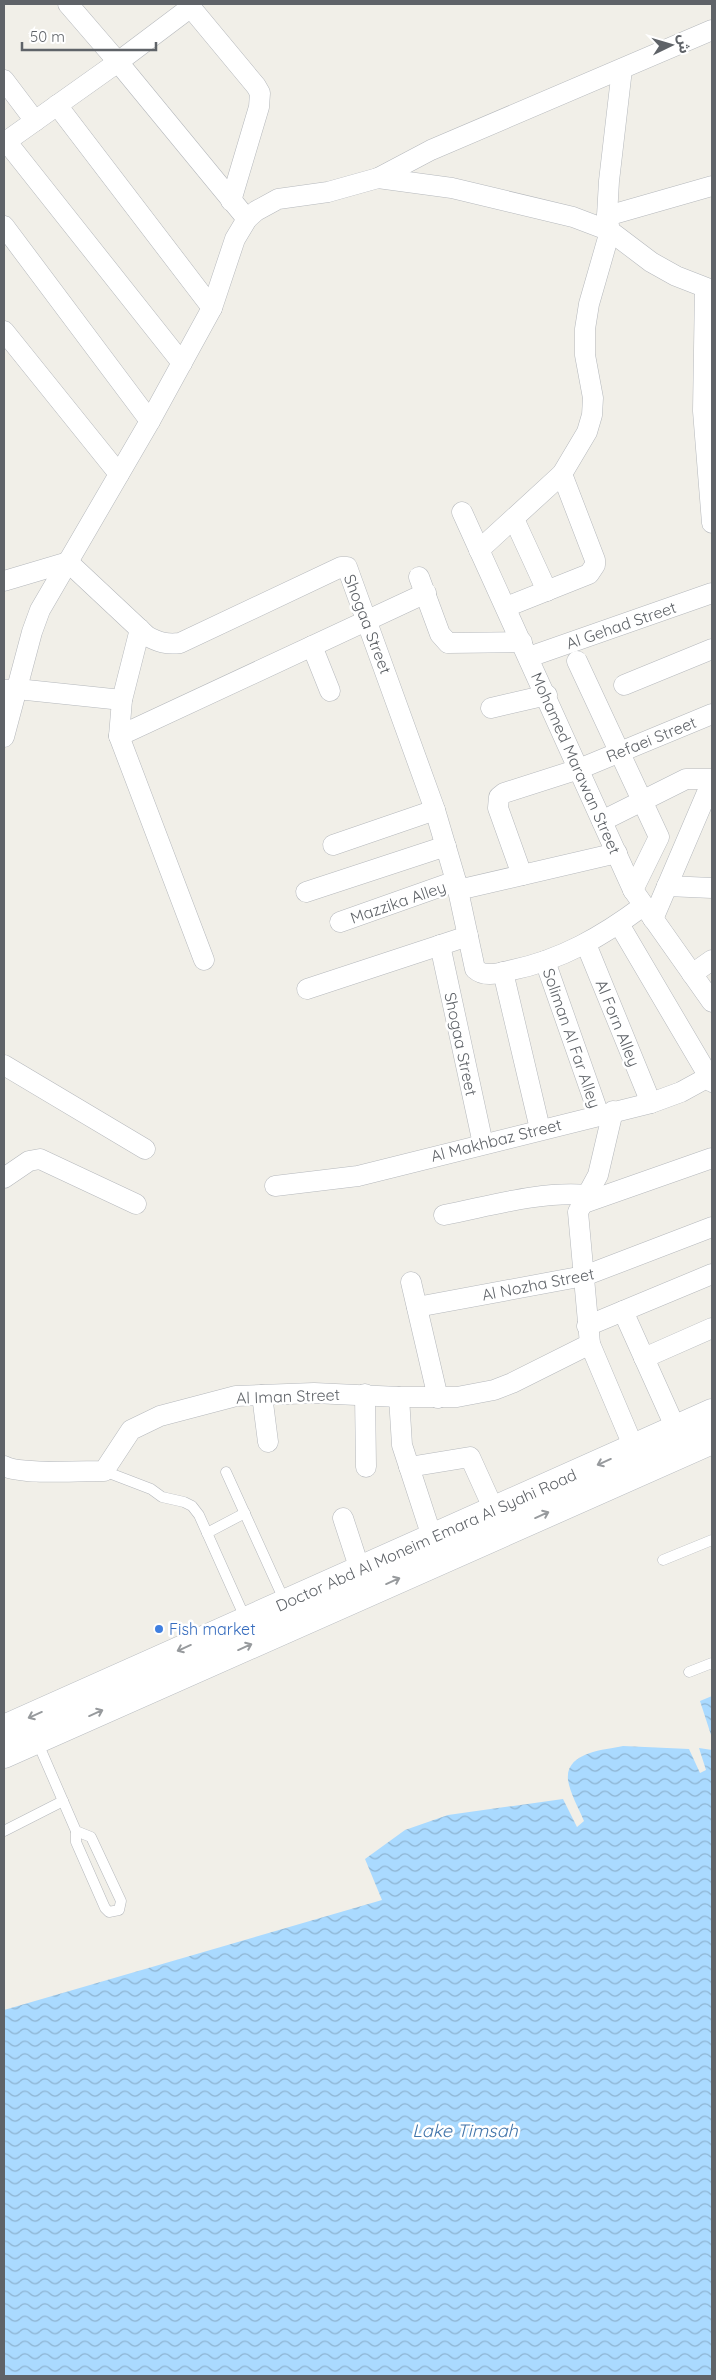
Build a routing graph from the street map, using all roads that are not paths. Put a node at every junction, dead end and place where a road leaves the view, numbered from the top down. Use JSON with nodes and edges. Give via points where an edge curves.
{"nodes":[{"id":1,"x":68,"y":4,"type":"edge"},
{"id":2,"x":189,"y":6,"type":"edge"},
{"id":3,"x":712,"y":31,"type":"edge"},
{"id":4,"x":118,"y":62,"type":"junction"},
{"id":5,"x":622,"y":69,"type":"junction"},
{"id":6,"x":4,"y":80,"type":"edge"},
{"id":7,"x":57,"y":105,"type":"junction"},
{"id":8,"x":35,"y":121,"type":"junction"},
{"id":9,"x":5,"y":142,"type":"edge"},
{"id":10,"x":378,"y":178,"type":"junction"},
{"id":11,"x":712,"y":186,"type":"edge"},
{"id":12,"x":231,"y":201,"type":"junction"},
{"id":13,"x":247,"y":219,"type":"junction"},
{"id":14,"x":608,"y":223,"type":"junction"},
{"id":15,"x":4,"y":226,"type":"edge"},
{"id":16,"x":709,"y":289,"type":"edge"},
{"id":17,"x":212,"y":308,"type":"junction"},
{"id":18,"x":4,"y":331,"type":"edge"},
{"id":19,"x":182,"y":363,"type":"junction"},
{"id":20,"x":708,"y":411,"type":"edge"},
{"id":21,"x":150,"y":421,"type":"junction"},
{"id":22,"x":709,"y":472,"type":"edge"},
{"id":23,"x":119,"y":474,"type":"junction"},
{"id":24,"x":562,"y":474,"type":"junction"},
{"id":25,"x":462,"y":512,"type":"dead end"},
{"id":26,"x":712,"y":515,"type":"edge"},
{"id":27,"x":514,"y":519,"type":"junction"},
{"id":28,"x":480,"y":550,"type":"junction"},
{"id":29,"x":68,"y":562,"type":"junction"},
{"id":30,"x":4,"y":581,"type":"edge"},
{"id":31,"x":547,"y":591,"type":"junction"},
{"id":32,"x":712,"y":593,"type":"edge"},
{"id":33,"x":506,"y":607,"type":"junction"},
{"id":34,"x":368,"y":620,"type":"junction"},
{"id":35,"x":140,"y":629,"type":"junction"},
{"id":36,"x":312,"y":646,"type":"junction"},
{"id":37,"x":526,"y":649,"type":"junction"},
{"id":38,"x":712,"y":649,"type":"edge"},
{"id":39,"x":576,"y":661,"type":"dead end"},
{"id":40,"x":624,"y":685,"type":"dead end"},
{"id":41,"x":10,"y":690,"type":"edge"},
{"id":42,"x":330,"y":691,"type":"dead end"},
{"id":43,"x":546,"y":695,"type":"junction"},
{"id":44,"x":122,"y":700,"type":"junction"},
{"id":45,"x":492,"y":708,"type":"dead end"},
{"id":46,"x":712,"y":714,"type":"edge"},
{"id":47,"x":119,"y":736,"type":"junction"},
{"id":48,"x":4,"y":737,"type":"edge"},
{"id":49,"x":619,"y":752,"type":"junction"},
{"id":50,"x":579,"y":769,"type":"junction"},
{"id":51,"x":712,"y":780,"type":"edge"},
{"id":52,"x":642,"y":802,"type":"junction"},
{"id":53,"x":435,"y":810,"type":"junction"},
{"id":54,"x":704,"y":818,"type":"edge"},
{"id":55,"x":602,"y":821,"type":"junction"},
{"id":56,"x":332,"y":845,"type":"dead end"},
{"id":57,"x":446,"y":846,"type":"junction"},
{"id":58,"x":616,"y":853,"type":"junction"},
{"id":59,"x":522,"y":875,"type":"junction"},
{"id":60,"x":457,"y":886,"type":"junction"},
{"id":61,"x":667,"y":886,"type":"junction"},
{"id":62,"x":712,"y":888,"type":"edge"},
{"id":63,"x":306,"y":892,"type":"dead end"},
{"id":64,"x":643,"y":905,"type":"junction"},
{"id":65,"x":340,"y":922,"type":"dead end"},
{"id":66,"x":619,"y":924,"type":"junction"},
{"id":67,"x":468,"y":936,"type":"junction"},
{"id":68,"x":586,"y":944,"type":"junction"},
{"id":69,"x":440,"y":945,"type":"junction"},
{"id":70,"x":204,"y":960,"type":"dead end"},
{"id":71,"x":712,"y":960,"type":"edge"},
{"id":72,"x":545,"y":961,"type":"junction"},
{"id":73,"x":503,"y":972,"type":"junction"},
{"id":74,"x":692,"y":974,"type":"junction"},
{"id":75,"x":307,"y":989,"type":"dead end"},
{"id":76,"x":712,"y":1002,"type":"edge"},
{"id":77,"x":4,"y":1065,"type":"edge"},
{"id":78,"x":711,"y":1078,"type":"edge"},
{"id":79,"x":651,"y":1103,"type":"junction"},
{"id":80,"x":606,"y":1113,"type":"junction"},
{"id":81,"x":540,"y":1129,"type":"junction"},
{"id":82,"x":483,"y":1144,"type":"junction"},
{"id":83,"x":145,"y":1149,"type":"dead end"},
{"id":84,"x":712,"y":1158,"type":"edge"},
{"id":85,"x":4,"y":1178,"type":"edge"},
{"id":86,"x":275,"y":1186,"type":"dead end"},
{"id":87,"x":584,"y":1200,"type":"junction"},
{"id":88,"x":136,"y":1204,"type":"dead end"},
{"id":89,"x":444,"y":1215,"type":"dead end"},
{"id":90,"x":712,"y":1227,"type":"edge"},
{"id":91,"x":712,"y":1274,"type":"edge"},
{"id":92,"x":584,"y":1276,"type":"junction"},
{"id":93,"x":412,"y":1282,"type":"dead end"},
{"id":94,"x":417,"y":1307,"type":"junction"},
{"id":95,"x":623,"y":1311,"type":"junction"},
{"id":96,"x":712,"y":1328,"type":"edge"},
{"id":97,"x":589,"y":1335,"type":"junction"},
{"id":98,"x":644,"y":1358,"type":"junction"},
{"id":99,"x":365,"y":1394,"type":"junction"},
{"id":100,"x":262,"y":1395,"type":"junction"},
{"id":101,"x":399,"y":1397,"type":"junction"},
{"id":102,"x":438,"y":1398,"type":"junction"},
{"id":103,"x":712,"y":1413,"type":"edge"},
{"id":104,"x":676,"y":1429,"type":"junction"},
{"id":105,"x":268,"y":1442,"type":"dead end"},
{"id":106,"x":711,"y":1444,"type":"edge"},
{"id":107,"x":634,"y":1448,"type":"junction"},
{"id":108,"x":4,"y":1466,"type":"edge"},
{"id":109,"x":366,"y":1467,"type":"dead end"},
{"id":110,"x":409,"y":1467,"type":"junction"},
{"id":111,"x":104,"y":1471,"type":"junction"},
{"id":112,"x":226,"y":1472,"type":"dead end"},
{"id":113,"x":494,"y":1510,"type":"junction"},
{"id":114,"x":245,"y":1513,"type":"junction"},
{"id":115,"x":343,"y":1518,"type":"dead end"},
{"id":116,"x":207,"y":1533,"type":"junction"},
{"id":117,"x":432,"y":1537,"type":"junction"},
{"id":118,"x":712,"y":1540,"type":"edge"},
{"id":119,"x":663,"y":1560,"type":"dead end"},
{"id":120,"x":360,"y":1570,"type":"junction"},
{"id":121,"x":285,"y":1603,"type":"junction"},
{"id":122,"x":246,"y":1621,"type":"junction"},
{"id":123,"x":712,"y":1663,"type":"edge"},
{"id":124,"x":689,"y":1672,"type":"dead end"},
{"id":125,"x":4,"y":1729,"type":"edge"},
{"id":126,"x":37,"y":1740,"type":"junction"},
{"id":127,"x":4,"y":1754,"type":"edge"},
{"id":128,"x":63,"y":1801,"type":"junction"},
{"id":129,"x":4,"y":1831,"type":"edge"},
{"id":130,"x":76,"y":1831,"type":"junction"}],
"edges":[{"from":1,"to":4,"type":"street"},
{"from":2,"to":4,"type":"street"},
{"from":2,"to":12,"type":"street","via":[[260,93],[259,107]]},
{"from":3,"to":5,"type":"street"},
{"from":4,"to":7,"type":"street"},
{"from":4,"to":12,"type":"street"},
{"from":5,"to":10,"type":"street","via":[[431,150]]},
{"from":5,"to":14,"type":"street"},
{"from":6,"to":8,"type":"street"},
{"from":7,"to":8,"type":"street"},
{"from":7,"to":17,"type":"street"},
{"from":8,"to":9,"type":"street"},
{"from":9,"to":19,"type":"street"},
{"from":10,"to":13,"type":"street","via":[[328,192],[278,199]]},
{"from":10,"to":14,"type":"street","via":[[452,188]]},
{"from":11,"to":14,"type":"street"},
{"from":12,"to":13,"type":"street"},
{"from":13,"to":17,"type":"street","via":[[235,239]]},
{"from":14,"to":16,"type":"street","via":[[651,262]]},
{"from":14,"to":24,"type":"street","via":[[585,329],[592,415],[587,432]]},
{"from":15,"to":21,"type":"street"},
{"from":16,"to":20,"type":"street"},
{"from":17,"to":19,"type":"street"},
{"from":18,"to":23,"type":"street"},
{"from":19,"to":21,"type":"street"},
{"from":20,"to":22,"type":"street"},
{"from":21,"to":23,"type":"street"},
{"from":22,"to":26,"type":"street"},
{"from":23,"to":29,"type":"street"},
{"from":24,"to":27,"type":"street"},
{"from":24,"to":31,"type":"street","via":[[595,565],[589,574]]},
{"from":25,"to":28,"type":"street","name":"Mohamed Marawan Street"},
{"from":27,"to":28,"type":"street"},
{"from":27,"to":31,"type":"street"},
{"from":28,"to":33,"type":"street","name":"Mohamed Marawan Street"},
{"from":29,"to":30,"type":"street"},
{"from":29,"to":35,"type":"street","name":"Shogaa Street"},
{"from":29,"to":41,"type":"street","via":[[40,610]]},
{"from":31,"to":33,"type":"street"},
{"from":32,"to":37,"type":"street","name":"Al Gehad Street"},
{"from":33,"to":37,"type":"street","name":"Mohamed Marawan Street"},
{"from":34,"to":35,"type":"street","name":"Shogaa Street","via":[[350,570],[344,566],[180,643],[154,640]]},
{"from":34,"to":36,"type":"street"},
{"from":34,"to":37,"type":"street","name":"Al Gehad Street","via":[[422,585],[440,634],[448,643]]},
{"from":34,"to":53,"type":"street","name":"Shogaa Street"},
{"from":35,"to":44,"type":"street"},
{"from":36,"to":42,"type":"street"},
{"from":36,"to":47,"type":"street"},
{"from":37,"to":43,"type":"street","name":"Mohamed Marawan Street"},
{"from":38,"to":40,"type":"street"},
{"from":39,"to":49,"type":"street"},
{"from":41,"to":44,"type":"street"},
{"from":41,"to":48,"type":"street"},
{"from":43,"to":45,"type":"street"},
{"from":43,"to":50,"type":"street","name":"Mohamed Marawan Street"},
{"from":44,"to":47,"type":"street"},
{"from":46,"to":49,"type":"street","name":"Refaei Street"},
{"from":47,"to":70,"type":"street"},
{"from":49,"to":50,"type":"street","name":"Refaei Street"},
{"from":49,"to":52,"type":"street"},
{"from":50,"to":55,"type":"street","name":"Mohamed Marawan Street"},
{"from":50,"to":59,"type":"street","name":"Refaei Street","via":[[499,797],[498,808]]},
{"from":51,"to":52,"type":"street","via":[[686,779]]},
{"from":51,"to":54,"type":"street"},
{"from":52,"to":55,"type":"street"},
{"from":52,"to":64,"type":"street","via":[[659,841]]},
{"from":53,"to":56,"type":"street"},
{"from":53,"to":57,"type":"street","name":"Shogaa Street"},
{"from":54,"to":61,"type":"street"},
{"from":55,"to":58,"type":"street","name":"Mohamed Marawan Street"},
{"from":57,"to":60,"type":"street","name":"Shogaa Street"},
{"from":57,"to":63,"type":"street"},
{"from":58,"to":59,"type":"street","name":"Mazzika Alley"},
{"from":58,"to":64,"type":"street","name":"Mohamed Marawan Street"},
{"from":59,"to":60,"type":"street","name":"Mazzika Alley"},
{"from":60,"to":65,"type":"street","name":"Mazzika Alley"},
{"from":60,"to":67,"type":"street","name":"Shogaa Street"},
{"from":61,"to":62,"type":"street"},
{"from":61,"to":64,"type":"street"},
{"from":64,"to":66,"type":"street","name":"Shogaa Street"},
{"from":64,"to":74,"type":"street","name":"Mohamed Marawan Street"},
{"from":66,"to":68,"type":"street","name":"Shogaa Street"},
{"from":66,"to":78,"type":"street"},
{"from":67,"to":69,"type":"street"},
{"from":67,"to":73,"type":"street","name":"Shogaa Street","via":[[475,969],[484,974]]},
{"from":68,"to":72,"type":"street","name":"Shogaa Street"},
{"from":68,"to":79,"type":"street","name":"Al Forn Alley"},
{"from":69,"to":75,"type":"street"},
{"from":69,"to":82,"type":"street","name":"Shogaa Street"},
{"from":71,"to":74,"type":"street"},
{"from":72,"to":73,"type":"street","name":"Shogaa Street"},
{"from":72,"to":80,"type":"street","name":"Soliman Al Far Alley"},
{"from":73,"to":81,"type":"street"},
{"from":74,"to":76,"type":"street","name":"Mohamed Marawan Street"},
{"from":77,"to":83,"type":"street"},
{"from":78,"to":79,"type":"street","name":"Al Makhbaz Street"},
{"from":79,"to":80,"type":"street","name":"Al Makhbaz Street"},
{"from":80,"to":81,"type":"street","name":"Al Makhbaz Street"},
{"from":80,"to":87,"type":"street","via":[[598,1175]]},
{"from":81,"to":82,"type":"street","name":"Al Makhbaz Street"},
{"from":82,"to":86,"type":"street","name":"Al Makhbaz Street","via":[[358,1176]]},
{"from":84,"to":87,"type":"street"},
{"from":85,"to":88,"type":"street","via":[[29,1161],[40,1159]]},
{"from":87,"to":89,"type":"street","via":[[554,1194]]},
{"from":87,"to":92,"type":"street","via":[[578,1212]]},
{"from":90,"to":92,"type":"street","name":"Al Nozha Street"},
{"from":91,"to":95,"type":"street","name":"Al Iman Street"},
{"from":92,"to":94,"type":"street","name":"Al Nozha Street"},
{"from":92,"to":97,"type":"street"},
{"from":93,"to":94,"type":"street"},
{"from":94,"to":102,"type":"street"},
{"from":95,"to":97,"type":"street","name":"Al Iman Street"},
{"from":95,"to":98,"type":"street"},
{"from":96,"to":98,"type":"street"},
{"from":97,"to":102,"type":"street","name":"Al Iman Street","via":[[494,1390]]},
{"from":97,"to":107,"type":"street"},
{"from":98,"to":104,"type":"street"},
{"from":99,"to":100,"type":"street","name":"Al Iman Street"},
{"from":99,"to":101,"type":"street","name":"Al Iman Street"},
{"from":99,"to":109,"type":"street"},
{"from":100,"to":105,"type":"street"},
{"from":100,"to":111,"type":"street","name":"Al Iman Street","via":[[236,1396],[160,1416],[131,1430]]},
{"from":101,"to":102,"type":"street","name":"Al Iman Street"},
{"from":101,"to":110,"type":"street","via":[[401,1437]]},
{"from":103,"to":104,"type":"main road","name":"Doctor Abd Al Moneim Emara Al Syahi Road"},
{"from":104,"to":107,"type":"main road","name":"Doctor Abd Al Moneim Emara Al Syahi Road"},
{"from":126,"to":106,"type":"main road","name":"Doctor Abd Al Moneim Emara Al Syahi Road","one_way":true},
{"from":107,"to":113,"type":"main road","name":"Doctor Abd Al Moneim Emara Al Syahi Road","one_way":true},
{"from":108,"to":111,"type":"street","via":[[21,1472]]},
{"from":110,"to":113,"type":"street","via":[[470,1457]]},
{"from":110,"to":117,"type":"street"},
{"from":111,"to":116,"type":"lane","via":[[151,1489],[162,1497],[192,1506]]},
{"from":112,"to":114,"type":"lane"},
{"from":113,"to":117,"type":"main road","name":"Doctor Abd Al Moneim Emara Al Syahi Road"},
{"from":114,"to":116,"type":"lane"},
{"from":114,"to":121,"type":"lane"},
{"from":115,"to":120,"type":"street"},
{"from":116,"to":122,"type":"lane"},
{"from":117,"to":120,"type":"main road","name":"Doctor Abd Al Moneim Emara Al Syahi Road"},
{"from":118,"to":119,"type":"lane"},
{"from":120,"to":121,"type":"main road","name":"Doctor Abd Al Moneim Emara Al Syahi Road"},
{"from":121,"to":122,"type":"main road","name":"Doctor Abd Al Moneim Emara Al Syahi Road"},
{"from":122,"to":125,"type":"main road","name":"Doctor Abd Al Moneim Emara Al Syahi Road","one_way":true},
{"from":123,"to":124,"type":"lane"},
{"from":126,"to":127,"type":"main road","name":"Doctor Abd Al Moneim Emara Al Syahi Road"},
{"from":126,"to":128,"type":"lane"},
{"from":128,"to":129,"type":"lane"},
{"from":128,"to":130,"type":"lane"},
{"from":130,"to":130,"type":"lane","via":[[76,1842],[105,1908],[109,1912],[119,1910],[121,1901],[91,1837]]}]}
